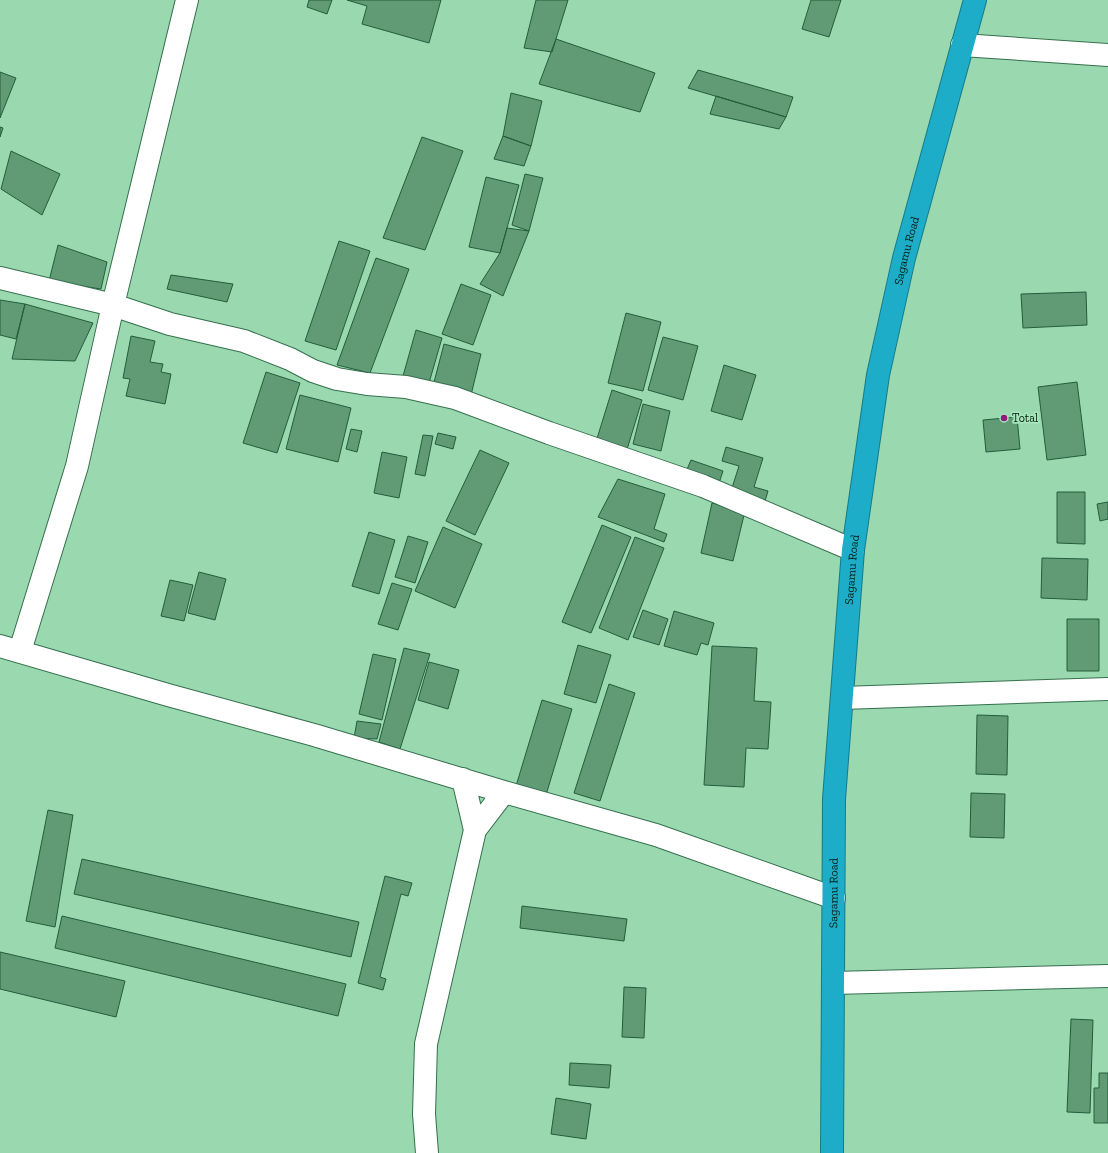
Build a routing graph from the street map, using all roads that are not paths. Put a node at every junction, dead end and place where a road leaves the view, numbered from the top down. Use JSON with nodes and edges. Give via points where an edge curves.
{"nodes":[{"id":1,"x":187,"y":0,"type":"edge"},
{"id":2,"x":975,"y":0,"type":"edge"},
{"id":3,"x":962,"y":45,"type":"junction"},
{"id":4,"x":1108,"y":55,"type":"edge"},
{"id":5,"x":0,"y":278,"type":"edge"},
{"id":6,"x":113,"y":305,"type":"junction"},
{"id":7,"x":853,"y":550,"type":"junction"},
{"id":8,"x":10,"y":649,"type":"edge"},
{"id":9,"x":1108,"y":688,"type":"edge"},
{"id":10,"x":842,"y":698,"type":"junction"},
{"id":11,"x":463,"y":779,"type":"junction"},
{"id":12,"x":504,"y":792,"type":"junction"},
{"id":13,"x":475,"y":830,"type":"junction"},
{"id":14,"x":834,"y":898,"type":"junction"},
{"id":15,"x":1108,"y":976,"type":"edge"},
{"id":16,"x":834,"y":984,"type":"junction"},
{"id":17,"x":427,"y":1153,"type":"edge"},
{"id":18,"x":832,"y":1153,"type":"edge"}],
"edges":[{"from":1,"to":6,"type":"street"},
{"from":2,"to":3,"type":"highway","name":"Sagamu Road"},
{"from":3,"to":4,"type":"street"},
{"from":3,"to":7,"type":"highway","name":"Sagamu Road","via":[[904,258],[878,375]]},
{"from":5,"to":6,"type":"street"},
{"from":6,"to":7,"type":"street","via":[[170,324],[244,341],[337,378],[367,384],[406,387],[455,398],[703,486]]},
{"from":6,"to":8,"type":"street","via":[[77,466]]},
{"from":7,"to":10,"type":"highway","name":"Sagamu Road"},
{"from":8,"to":11,"type":"street"},
{"from":9,"to":10,"type":"street"},
{"from":10,"to":14,"type":"highway","name":"Sagamu Road","via":[[834,799]]},
{"from":11,"to":12,"type":"street"},
{"from":11,"to":13,"type":"street"},
{"from":12,"to":13,"type":"street"},
{"from":12,"to":14,"type":"street","via":[[656,835]]},
{"from":13,"to":17,"type":"street","via":[[426,1044],[424,1114]]},
{"from":14,"to":16,"type":"highway","name":"Sagamu Road"},
{"from":15,"to":16,"type":"street"},
{"from":16,"to":18,"type":"highway","name":"Sagamu Road"}]}
